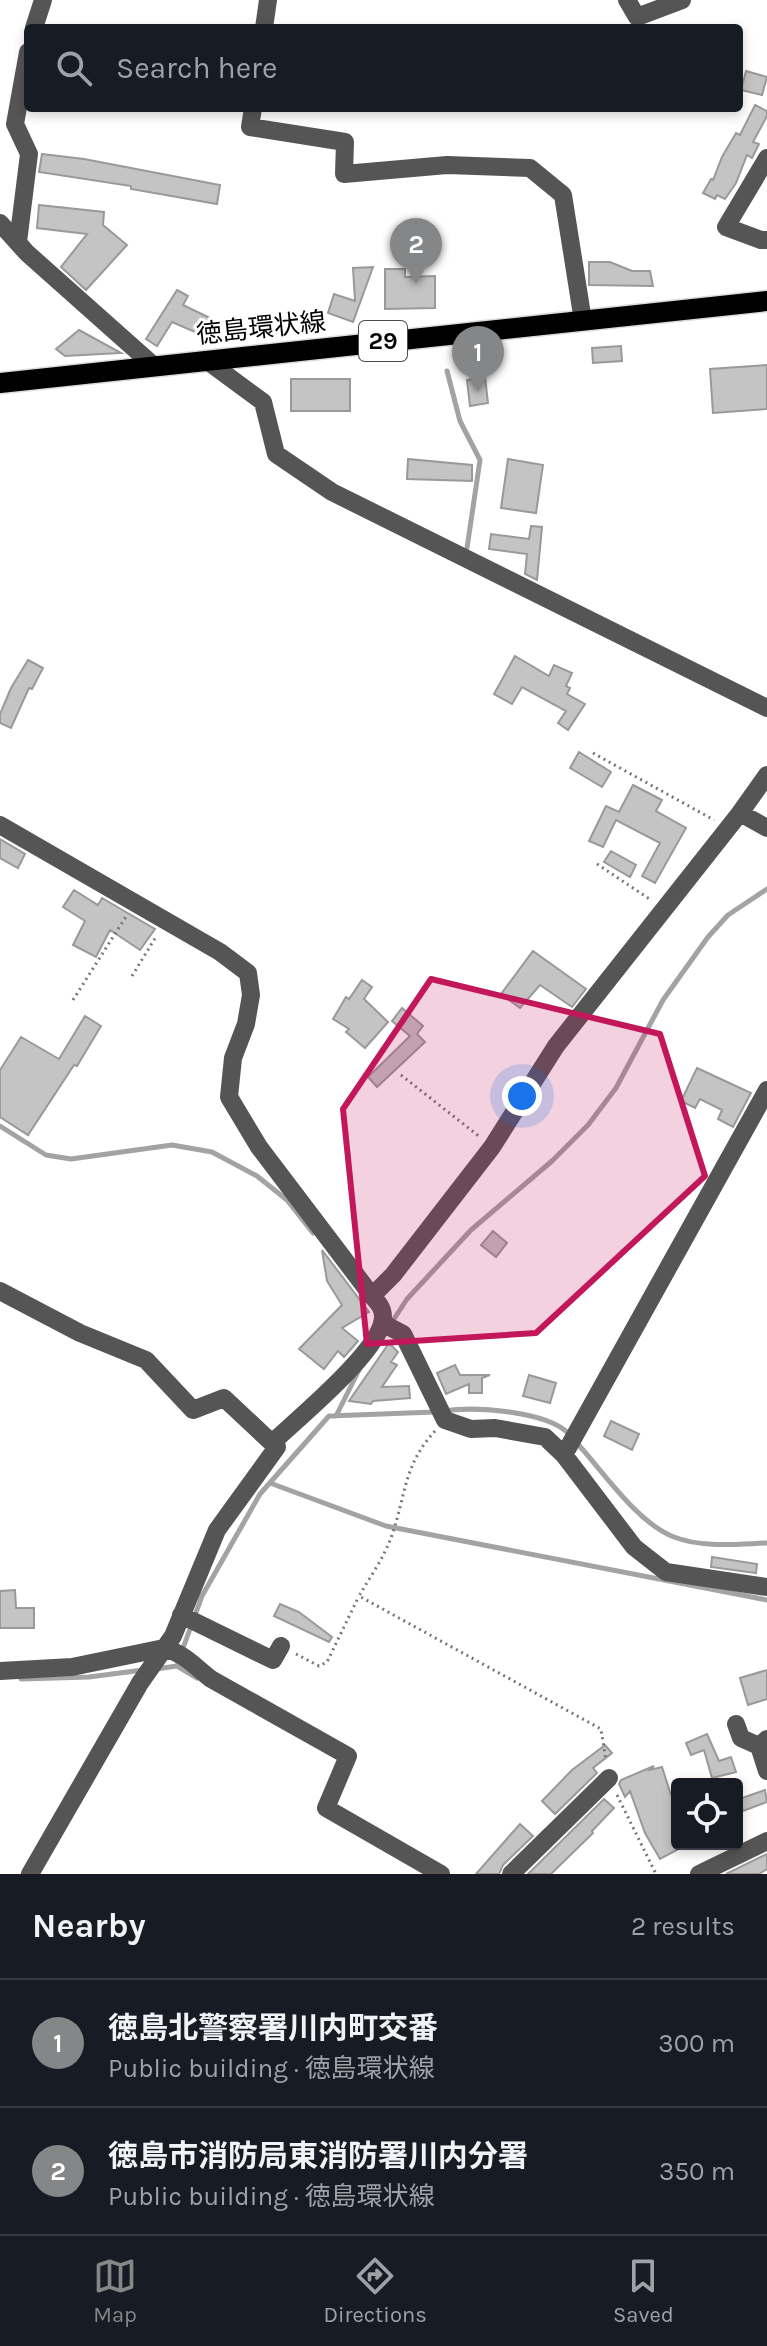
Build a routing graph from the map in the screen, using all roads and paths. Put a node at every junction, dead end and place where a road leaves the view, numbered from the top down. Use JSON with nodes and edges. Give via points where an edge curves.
{"nodes":[{"id":1,"x":43,"y":0,"type":"edge"},
{"id":2,"x":268,"y":0,"type":"edge"},
{"id":3,"x":627,"y":0,"type":"edge"},
{"id":4,"x":682,"y":0,"type":"edge"},
{"id":5,"x":35,"y":24,"type":"edge"},
{"id":6,"x":265,"y":24,"type":"edge"},
{"id":7,"x":24,"y":74,"type":"edge"},
{"id":8,"x":252,"y":112,"type":"edge"},
{"id":9,"x":767,"y":158,"type":"edge"},
{"id":10,"x":0,"y":223,"type":"edge"},
{"id":11,"x":767,"y":240,"type":"edge"},
{"id":12,"x":18,"y":242,"type":"junction"},
{"id":13,"x":767,"y":301,"type":"edge"},
{"id":14,"x":583,"y":321,"type":"junction"},
{"id":15,"x":206,"y":360,"type":"junction"},
{"id":16,"x":154,"y":366,"type":"junction"},
{"id":17,"x":0,"y":383,"type":"edge"},
{"id":18,"x":767,"y":708,"type":"edge"},
{"id":19,"x":593,"y":753,"type":"dead end"},
{"id":20,"x":767,"y":775,"type":"edge"},
{"id":21,"x":734,"y":820,"type":"junction"},
{"id":22,"x":0,"y":825,"type":"edge"},
{"id":23,"x":767,"y":828,"type":"edge"},
{"id":24,"x":597,"y":864,"type":"dead end"},
{"id":25,"x":135,"y":903,"type":"junction"},
{"id":26,"x":665,"y":909,"type":"junction"},
{"id":27,"x":166,"y":921,"type":"junction"},
{"id":28,"x":132,"y":976,"type":"dead end"},
{"id":29,"x":73,"y":1000,"type":"dead end"},
{"id":30,"x":401,"y":1075,"type":"dead end"},
{"id":31,"x":767,"y":1090,"type":"edge"},
{"id":32,"x":492,"y":1147,"type":"junction"},
{"id":33,"x":0,"y":1291,"type":"edge"},
{"id":34,"x":372,"y":1296,"type":"junction"},
{"id":35,"x":389,"y":1326,"type":"junction"},
{"id":36,"x":441,"y":1412,"type":"junction"},
{"id":37,"x":272,"y":1443,"type":"junction"},
{"id":38,"x":569,"y":1444,"type":"junction"},
{"id":39,"x":767,"y":1587,"type":"edge"},
{"id":40,"x":359,"y":1596,"type":"junction"},
{"id":41,"x":188,"y":1618,"type":"junction"},
{"id":42,"x":281,"y":1646,"type":"joint"},
{"id":43,"x":165,"y":1659,"type":"junction"},
{"id":44,"x":0,"y":1671,"type":"edge"},
{"id":45,"x":736,"y":1724,"type":"dead end"},
{"id":46,"x":763,"y":1742,"type":"edge"},
{"id":47,"x":767,"y":1771,"type":"edge"},
{"id":48,"x":609,"y":1778,"type":"junction"},
{"id":49,"x":767,"y":1841,"type":"edge"},
{"id":50,"x":30,"y":1874,"type":"edge"},
{"id":51,"x":441,"y":1874,"type":"edge"},
{"id":52,"x":511,"y":1874,"type":"edge"},
{"id":53,"x":656,"y":1874,"type":"edge"},
{"id":54,"x":699,"y":1874,"type":"edge"}],
"edges":[{"from":1,"to":5,"type":"street"},
{"from":2,"to":6,"type":"street"},
{"from":3,"to":4,"type":"street","via":[[637,17]]},
{"from":7,"to":12,"type":"street","via":[[15,124],[29,154]]},
{"from":8,"to":14,"type":"street","via":[[250,127],[345,142],[344,174],[447,165],[530,168],[563,195]]},
{"from":9,"to":11,"type":"street","via":[[726,227]]},
{"from":10,"to":12,"type":"street"},
{"from":12,"to":16,"type":"street"},
{"from":13,"to":14,"type":"main road","name":"徳島環状線","number":"29"},
{"from":14,"to":15,"type":"main road","name":"徳島環状線","number":"29"},
{"from":15,"to":16,"type":"main road","name":"徳島環状線","number":"29"},
{"from":15,"to":18,"type":"street","via":[[263,402],[276,454],[332,492]]},
{"from":16,"to":17,"type":"main road","name":"徳島環状線","number":"29"},
{"from":19,"to":21,"type":"path"},
{"from":20,"to":21,"type":"street"},
{"from":21,"to":23,"type":"street"},
{"from":21,"to":26,"type":"street"},
{"from":22,"to":25,"type":"street"},
{"from":24,"to":26,"type":"path"},
{"from":25,"to":27,"type":"street"},
{"from":25,"to":29,"type":"path"},
{"from":26,"to":32,"type":"street","via":[[556,1046]]},
{"from":27,"to":28,"type":"path"},
{"from":27,"to":34,"type":"street","via":[[248,973],[251,995],[233,1058],[229,1097],[259,1147]]},
{"from":30,"to":32,"type":"path"},
{"from":31,"to":38,"type":"street"},
{"from":32,"to":34,"type":"street"},
{"from":33,"to":37,"type":"street","via":[[146,1360],[193,1410],[224,1398]]},
{"from":34,"to":35,"type":"street"},
{"from":35,"to":36,"type":"street","via":[[403,1334]]},
{"from":35,"to":37,"type":"street","via":[[378,1332],[335,1386]]},
{"from":36,"to":38,"type":"street","via":[[471,1429],[495,1428]]},
{"from":36,"to":40,"type":"path","via":[[408,1471],[392,1537]]},
{"from":37,"to":41,"type":"street","via":[[277,1447],[217,1530]]},
{"from":38,"to":39,"type":"street","via":[[634,1547],[666,1572]]},
{"from":40,"to":42,"type":"path","via":[[327,1662],[319,1666]]},
{"from":40,"to":48,"type":"path","via":[[601,1729]]},
{"from":41,"to":42,"type":"street","via":[[273,1660]]},
{"from":41,"to":43,"type":"street","via":[[173,1636]]},
{"from":43,"to":44,"type":"street"},
{"from":43,"to":50,"type":"street"},
{"from":43,"to":51,"type":"street","via":[[195,1667],[348,1756],[326,1808]]},
{"from":45,"to":46,"type":"street","via":[[741,1738]]},
{"from":46,"to":47,"type":"street"},
{"from":48,"to":52,"type":"street"},
{"from":48,"to":53,"type":"path"},
{"from":49,"to":54,"type":"street"}]}
